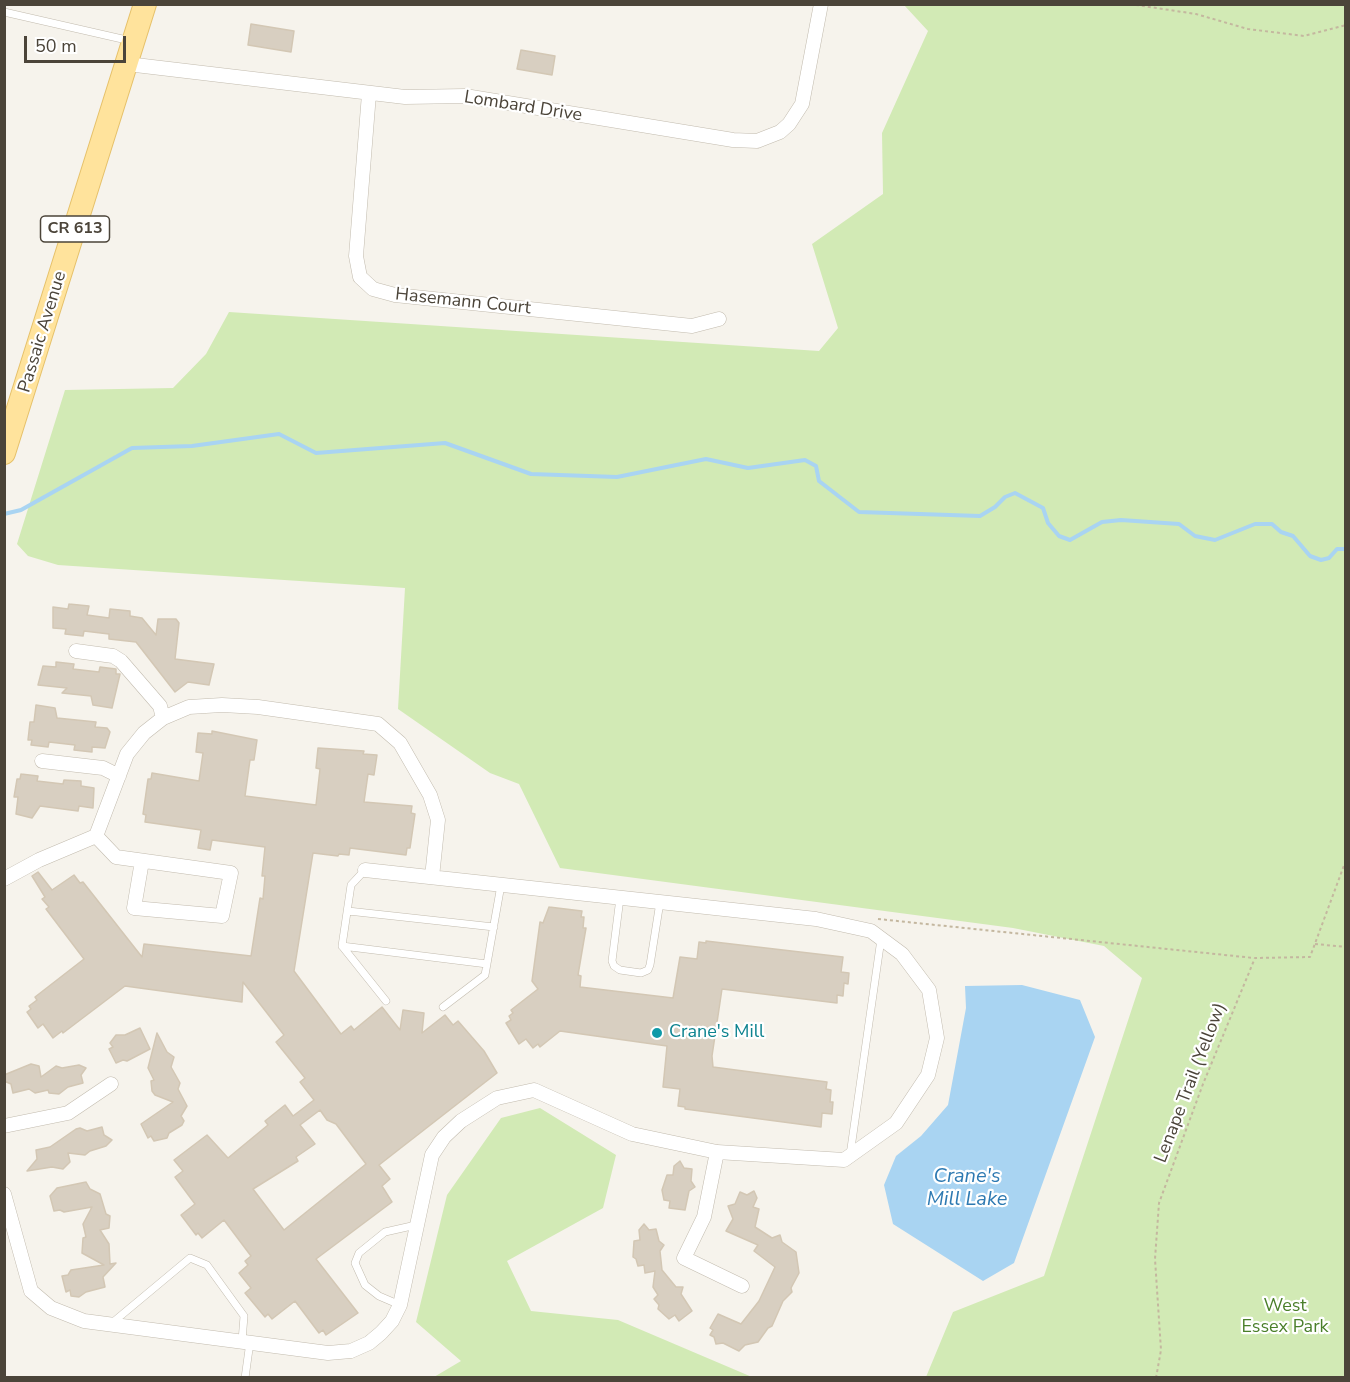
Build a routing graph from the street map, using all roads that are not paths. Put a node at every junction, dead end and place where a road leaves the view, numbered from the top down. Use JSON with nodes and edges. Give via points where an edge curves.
{"nodes":[{"id":1,"x":145,"y":4,"type":"edge"},
{"id":2,"x":821,"y":4,"type":"edge"},
{"id":3,"x":4,"y":12,"type":"edge"},
{"id":4,"x":134,"y":42,"type":"junction"},
{"id":5,"x":127,"y":64,"type":"junction"},
{"id":6,"x":369,"y":94,"type":"junction"},
{"id":7,"x":719,"y":319,"type":"dead end"},
{"id":8,"x":4,"y":453,"type":"edge"},
{"id":9,"x":76,"y":651,"type":"dead end"},
{"id":10,"x":163,"y":718,"type":"junction"},
{"id":11,"x":42,"y":761,"type":"dead end"},
{"id":12,"x":119,"y":776,"type":"junction"},
{"id":13,"x":96,"y":836,"type":"junction"},
{"id":14,"x":142,"y":861,"type":"junction"},
{"id":15,"x":365,"y":870,"type":"joint"},
{"id":16,"x":432,"y":877,"type":"junction"},
{"id":17,"x":4,"y":879,"type":"edge"},
{"id":18,"x":501,"y":885,"type":"junction"},
{"id":19,"x":620,"y":898,"type":"junction"},
{"id":20,"x":660,"y":902,"type":"junction"},
{"id":21,"x":348,"y":911,"type":"junction"},
{"id":22,"x":494,"y":927,"type":"junction"},
{"id":23,"x":876,"y":935,"type":"junction"},
{"id":24,"x":342,"y":946,"type":"junction"},
{"id":25,"x":487,"y":964,"type":"junction"},
{"id":26,"x":386,"y":1001,"type":"dead end"},
{"id":27,"x":443,"y":1007,"type":"dead end"},
{"id":28,"x":111,"y":1084,"type":"dead end"},
{"id":29,"x":4,"y":1126,"type":"edge"},
{"id":30,"x":717,"y":1152,"type":"junction"},
{"id":31,"x":850,"y":1155,"type":"junction"},
{"id":32,"x":4,"y":1194,"type":"edge"},
{"id":33,"x":416,"y":1225,"type":"junction"},
{"id":34,"x":742,"y":1286,"type":"dead end"},
{"id":35,"x":400,"y":1305,"type":"junction"},
{"id":36,"x":110,"y":1324,"type":"junction"},
{"id":37,"x":246,"y":1341,"type":"junction"},
{"id":38,"x":245,"y":1377,"type":"edge"}],
"edges":[{"from":1,"to":4,"type":"main road","name":"Passaic Avenue","number":"CR 613"},
{"from":2,"to":6,"type":"street","name":"Lombard Drive","via":[[797,115],[780,132],[758,141],[465,96]]},
{"from":3,"to":4,"type":"lane"},
{"from":4,"to":5,"type":"main road","name":"Passaic Avenue","number":"CR 613"},
{"from":5,"to":6,"type":"street","name":"Lombard Drive"},
{"from":5,"to":8,"type":"main road","name":"Passaic Avenue","number":"CR 613"},
{"from":6,"to":7,"type":"street","name":"Hasemann Court","via":[[356,256],[360,277],[373,290],[692,326]]},
{"from":9,"to":10,"type":"street","via":[[113,656],[121,661],[160,706]]},
{"from":10,"to":12,"type":"street","via":[[127,753]]},
{"from":10,"to":16,"type":"street","via":[[189,707],[222,705],[378,724],[400,743],[430,795],[438,820]]},
{"from":11,"to":12,"type":"street","via":[[103,768]]},
{"from":12,"to":13,"type":"street"},
{"from":13,"to":14,"type":"street","via":[[116,857]]},
{"from":13,"to":17,"type":"street"},
{"from":14,"to":14,"type":"street","via":[[231,873],[222,916],[134,908]]},
{"from":15,"to":16,"type":"street"},
{"from":15,"to":21,"type":"lane","via":[[351,885]]},
{"from":16,"to":18,"type":"street"},
{"from":18,"to":19,"type":"street"},
{"from":18,"to":22,"type":"lane"},
{"from":19,"to":20,"type":"street"},
{"from":19,"to":20,"type":"lane","via":[[612,961],[620,970],[641,973],[650,965]]},
{"from":20,"to":23,"type":"street","via":[[816,920]]},
{"from":21,"to":22,"type":"lane"},
{"from":21,"to":24,"type":"lane"},
{"from":22,"to":25,"type":"lane"},
{"from":23,"to":31,"type":"lane"},
{"from":23,"to":31,"type":"street","via":[[902,954],[929,990],[937,1038],[928,1075],[896,1123]]},
{"from":24,"to":25,"type":"lane"},
{"from":24,"to":26,"type":"lane"},
{"from":25,"to":27,"type":"lane","via":[[485,975]]},
{"from":28,"to":29,"type":"street","via":[[68,1113]]},
{"from":30,"to":31,"type":"street","via":[[843,1160]]},
{"from":30,"to":33,"type":"street","via":[[632,1134],[534,1090],[497,1098],[461,1121],[432,1155]]},
{"from":30,"to":34,"type":"street","via":[[704,1217],[684,1258]]},
{"from":32,"to":36,"type":"street","via":[[31,1291],[51,1308],[84,1321]]},
{"from":33,"to":35,"type":"street"},
{"from":33,"to":35,"type":"lane","via":[[385,1232],[359,1252],[355,1263],[365,1285]]},
{"from":35,"to":37,"type":"street","via":[[381,1334],[351,1351],[328,1353]]},
{"from":36,"to":37,"type":"street"},
{"from":36,"to":37,"type":"lane","via":[[190,1258],[207,1264],[244,1316]]},
{"from":37,"to":38,"type":"lane"}]}
